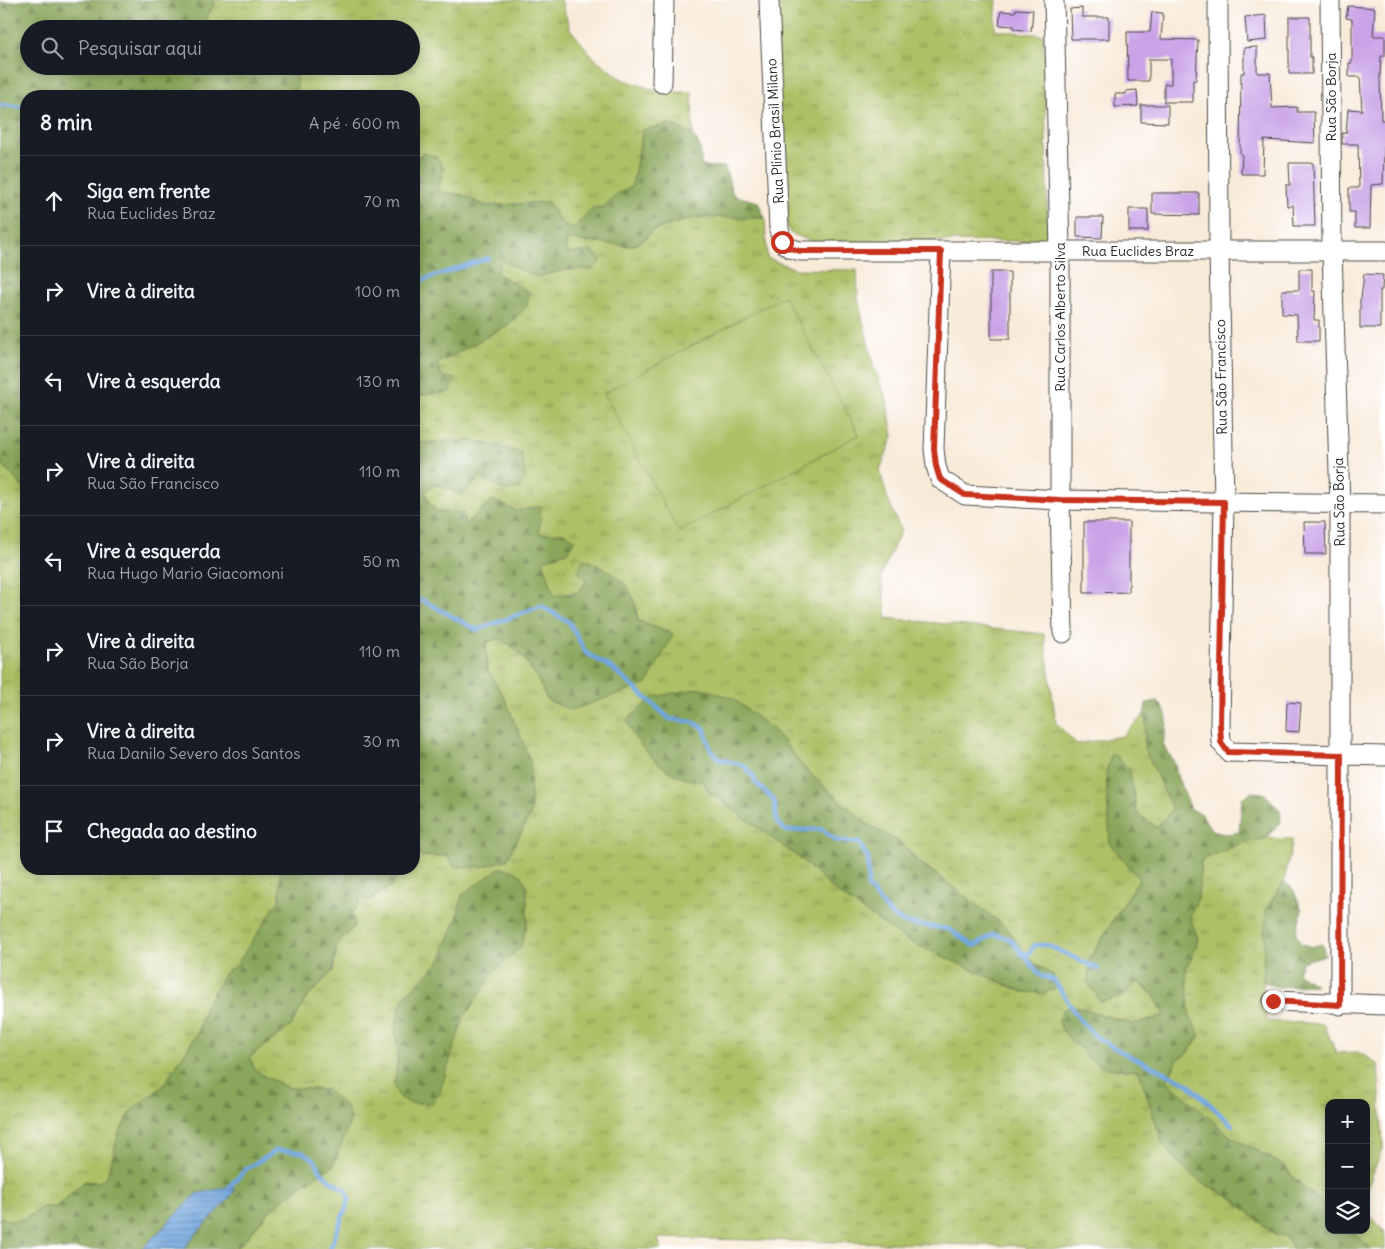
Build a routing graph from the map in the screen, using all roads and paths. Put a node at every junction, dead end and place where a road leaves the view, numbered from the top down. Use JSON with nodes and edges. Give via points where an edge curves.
{"nodes":[{"id":1,"x":664,"y":0,"type":"edge"},
{"id":2,"x":769,"y":0,"type":"edge"},
{"id":3,"x":1054,"y":0,"type":"edge"},
{"id":4,"x":1218,"y":0,"type":"edge"},
{"id":5,"x":1330,"y":0,"type":"edge"},
{"id":6,"x":662,"y":83,"type":"dead end"},
{"id":7,"x":800,"y":251,"type":"joint"},
{"id":8,"x":941,"y":251,"type":"junction"},
{"id":9,"x":1060,"y":251,"type":"junction"},
{"id":10,"x":1219,"y":251,"type":"junction"},
{"id":11,"x":1332,"y":251,"type":"junction"},
{"id":12,"x":1385,"y":251,"type":"edge"},
{"id":13,"x":1060,"y":500,"type":"junction"},
{"id":14,"x":1224,"y":502,"type":"junction"},
{"id":15,"x":1340,"y":504,"type":"junction"},
{"id":16,"x":1385,"y":504,"type":"edge"},
{"id":17,"x":1063,"y":634,"type":"dead end"},
{"id":18,"x":1341,"y":755,"type":"junction"},
{"id":19,"x":1385,"y":756,"type":"edge"},
{"id":20,"x":1273,"y":1001,"type":"dead end"},
{"id":21,"x":1340,"y":1005,"type":"junction"},
{"id":22,"x":1385,"y":1005,"type":"edge"}],
"edges":[{"from":1,"to":6,"type":"street"},
{"from":2,"to":7,"type":"street","name":"Rua Plínio Brasil Milano","via":[[779,229],[782,242]]},
{"from":3,"to":9,"type":"street","name":"Rua Carlos Alberto Silva"},
{"from":4,"to":10,"type":"street","name":"Rua São Francisco"},
{"from":5,"to":11,"type":"street","name":"Rua São Borja"},
{"from":7,"to":8,"type":"street","name":"Rua Euclides Braz"},
{"from":8,"to":9,"type":"street","name":"Rua Euclides Braz"},
{"from":8,"to":13,"type":"street","via":[[934,449],[940,479],[965,495]]},
{"from":9,"to":10,"type":"street","name":"Rua Euclides Braz"},
{"from":9,"to":13,"type":"street","name":"Rua Carlos Alberto Silva"},
{"from":10,"to":11,"type":"street","name":"Rua Euclides Braz"},
{"from":10,"to":14,"type":"street","name":"Rua São Francisco"},
{"from":11,"to":12,"type":"street","name":"Rua Euclides Braz"},
{"from":11,"to":15,"type":"street","name":"Rua São Borja"},
{"from":13,"to":14,"type":"street"},
{"from":13,"to":17,"type":"street","name":"Rua Carlos Alberto Silva"},
{"from":14,"to":15,"type":"street"},
{"from":14,"to":18,"type":"street","name":"Rua São Francisco","via":[[1221,742],[1228,752]]},
{"from":15,"to":16,"type":"street"},
{"from":15,"to":18,"type":"street","name":"Rua São Borja"},
{"from":18,"to":19,"type":"street"},
{"from":18,"to":21,"type":"street","name":"Rua São Borja"},
{"from":20,"to":21,"type":"street"},
{"from":21,"to":22,"type":"street"}]}
